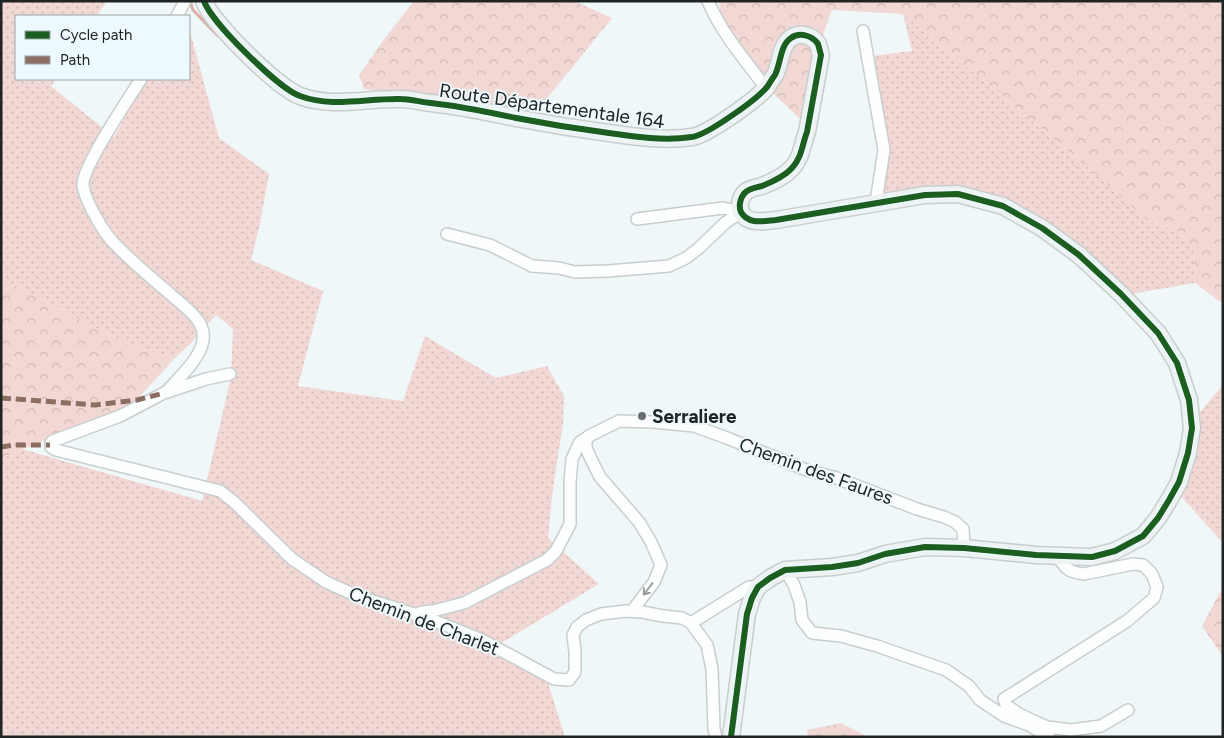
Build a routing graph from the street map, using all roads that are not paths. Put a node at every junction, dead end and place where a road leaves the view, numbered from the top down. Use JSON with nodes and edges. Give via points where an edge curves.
{"nodes":[{"id":1,"x":185,"y":1,"type":"edge"},
{"id":2,"x":204,"y":1,"type":"edge"},
{"id":3,"x":708,"y":1,"type":"edge"},
{"id":4,"x":715,"y":1,"type":"edge"},
{"id":5,"x":178,"y":15,"type":"edge"},
{"id":6,"x":715,"y":17,"type":"junction"},
{"id":7,"x":864,"y":30,"type":"dead end"},
{"id":8,"x":140,"y":80,"type":"edge"},
{"id":9,"x":766,"y":88,"type":"junction"},
{"id":10,"x":876,"y":202,"type":"junction"},
{"id":11,"x":742,"y":212,"type":"junction"},
{"id":12,"x":637,"y":219,"type":"dead end"},
{"id":13,"x":446,"y":234,"type":"dead end"},
{"id":14,"x":230,"y":374,"type":"dead end"},
{"id":15,"x":164,"y":393,"type":"junction"},
{"id":16,"x":590,"y":436,"type":"junction"},
{"id":17,"x":964,"y":548,"type":"junction"},
{"id":18,"x":1057,"y":556,"type":"junction"},
{"id":19,"x":785,"y":570,"type":"junction"},
{"id":20,"x":758,"y":586,"type":"junction"},
{"id":21,"x":632,"y":611,"type":"junction"},
{"id":22,"x":415,"y":615,"type":"junction"},
{"id":23,"x":691,"y":622,"type":"junction"},
{"id":24,"x":1128,"y":710,"type":"dead end"},
{"id":25,"x":716,"y":737,"type":"edge"},
{"id":26,"x":731,"y":737,"type":"edge"},
{"id":27,"x":1049,"y":737,"type":"edge"}],
"edges":[{"from":1,"to":5,"type":"street"},
{"from":2,"to":9,"type":"street","name":"Route Départementale 164","via":[[238,46],[285,88],[318,101],[401,99],[658,139],[694,137],[709,130]]},
{"from":3,"to":6,"type":"street"},
{"from":4,"to":6,"type":"street"},
{"from":6,"to":9,"type":"street"},
{"from":7,"to":10,"type":"street","via":[[884,150]]},
{"from":8,"to":15,"type":"street","via":[[98,148],[83,184],[88,202],[111,240],[200,323],[203,333],[201,349]]},
{"from":9,"to":11,"type":"street","name":"Route Départementale 164","via":[[775,74],[786,42],[793,36],[802,34],[818,44],[820,62],[802,153],[792,168],[776,180],[745,192],[741,200]]},
{"from":10,"to":11,"type":"street","via":[[755,222],[748,220]]},
{"from":10,"to":18,"type":"street","via":[[958,194],[1003,206],[1042,228],[1079,255],[1158,333],[1177,363],[1189,400],[1192,428],[1179,482],[1158,518],[1143,536],[1115,551],[1092,557]]},
{"from":11,"to":12,"type":"street","via":[[723,208]]},
{"from":11,"to":13,"type":"street","via":[[686,258],[669,266],[626,270],[575,272],[532,266],[490,245]]},
{"from":14,"to":15,"type":"street"},
{"from":15,"to":22,"type":"street","name":"Chemin de Charlet","via":[[120,416],[53,441],[50,445],[52,449],[220,490],[302,567],[357,596]]},
{"from":16,"to":17,"type":"street","name":"Chemin des Faures","via":[[619,421],[694,426],[810,471],[944,517],[963,529]]},
{"from":16,"to":21,"type":"street","one_way":true,"via":[[586,448],[600,478],[640,522],[661,565],[654,582]]},
{"from":16,"to":22,"type":"street","via":[[580,442],[572,460],[570,524],[556,551],[547,560],[464,603]]},
{"from":17,"to":18,"type":"street"},
{"from":17,"to":19,"type":"street","via":[[925,547],[858,563]]},
{"from":18,"to":24,"type":"street","via":[[1067,569],[1084,574],[1132,564],[1143,565],[1157,586],[1154,598],[1127,621],[1004,699],[1006,706],[1047,727],[1071,730],[1101,726]]},
{"from":19,"to":20,"type":"street"},
{"from":19,"to":27,"type":"street","via":[[800,602],[802,620],[812,633],[841,636],[946,670],[1004,716]]},
{"from":20,"to":23,"type":"street","via":[[750,587]]},
{"from":20,"to":26,"type":"street","via":[[746,614]]},
{"from":21,"to":22,"type":"street","name":"Chemin de Charlet","via":[[601,614],[577,627],[573,635],[575,672],[569,680],[554,679],[482,640]]},
{"from":21,"to":23,"type":"street","name":"Chemin de Charlet"},
{"from":23,"to":25,"type":"street","via":[[707,645],[712,669]]}]}
